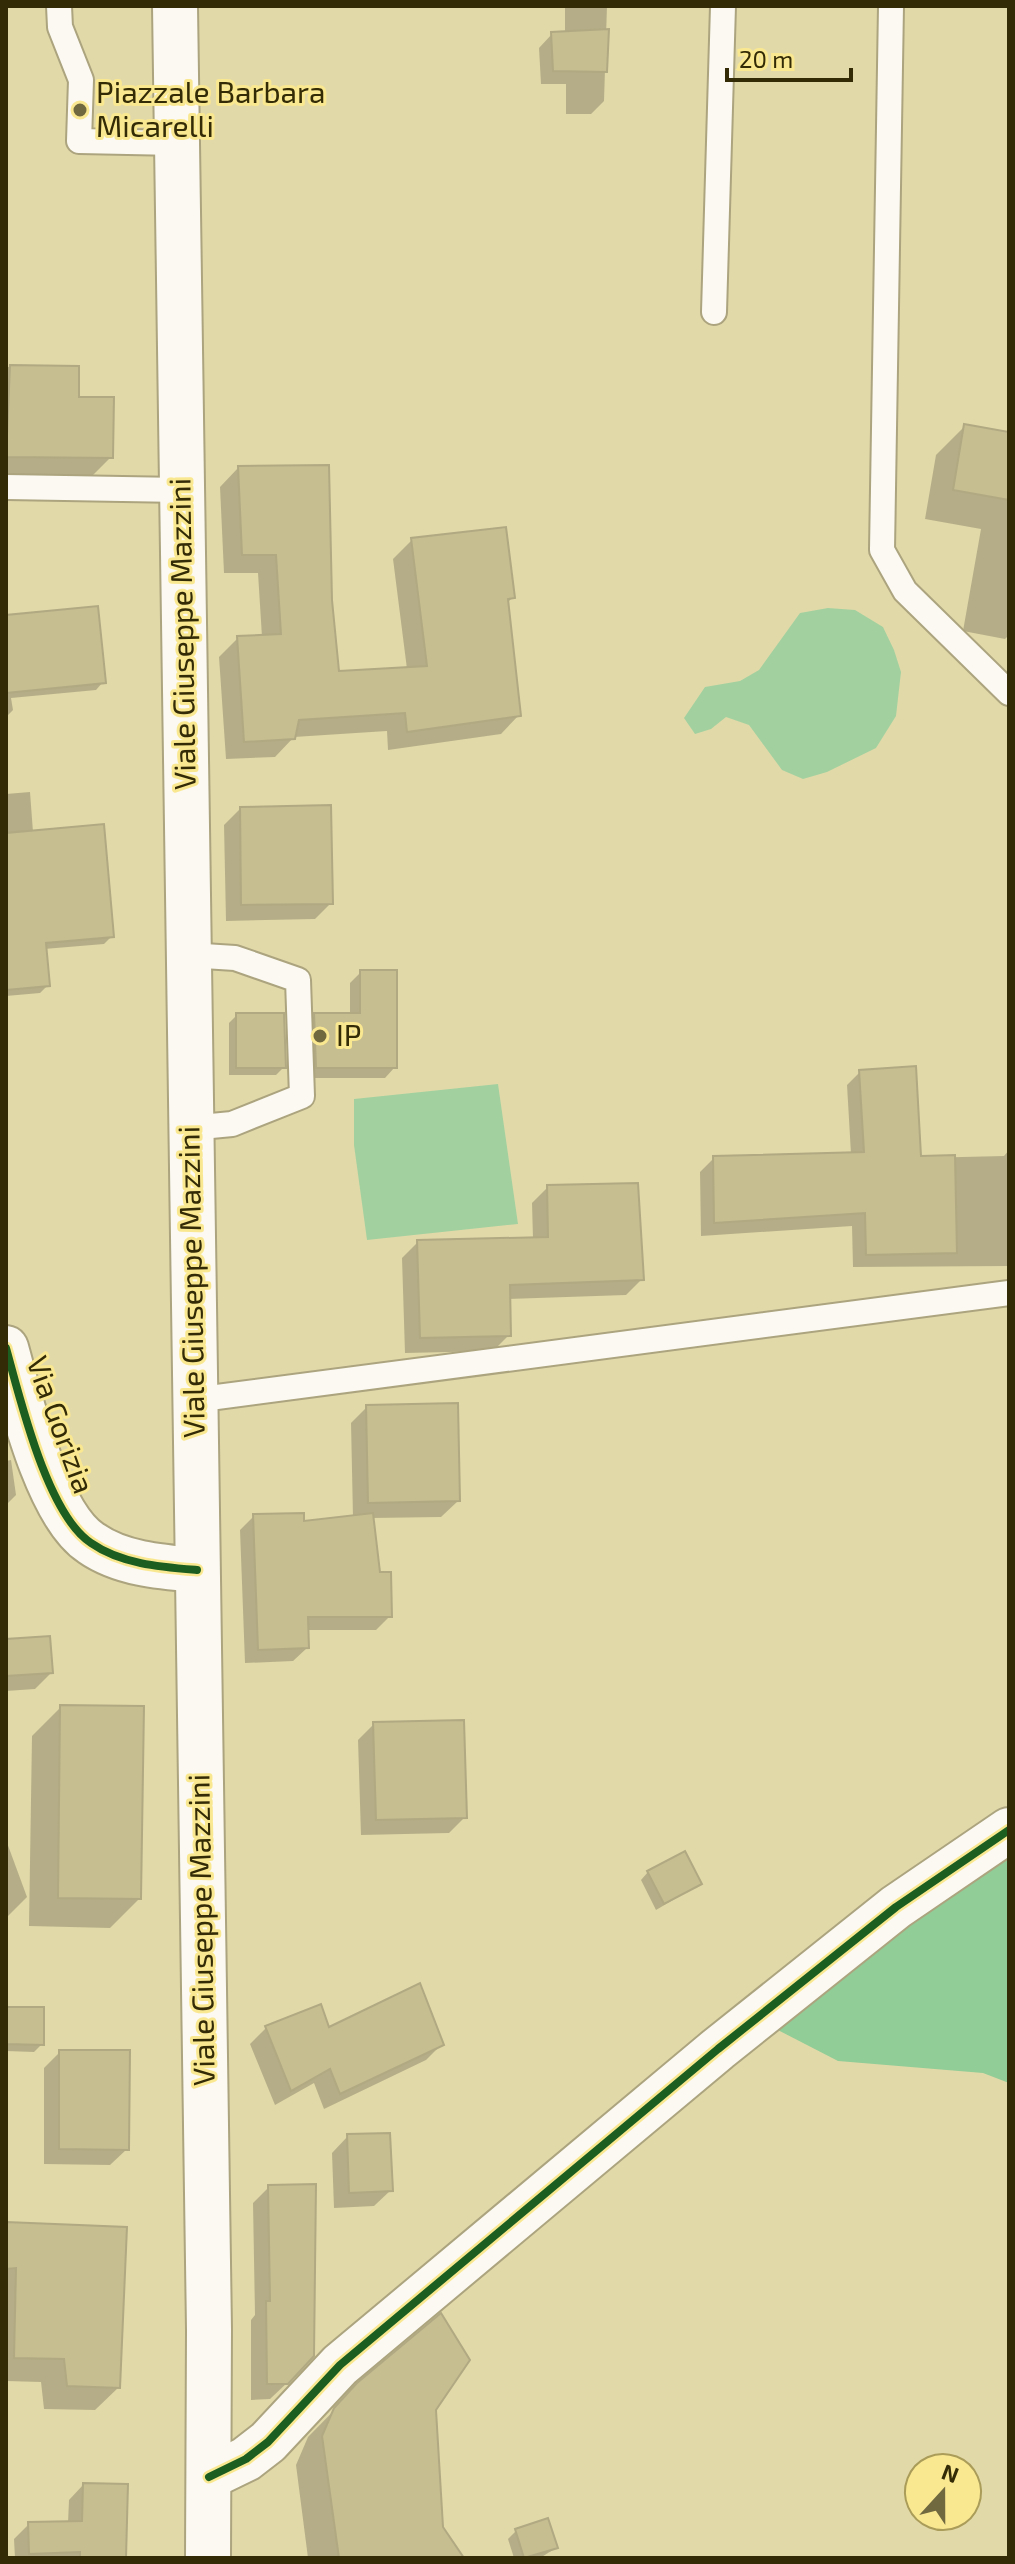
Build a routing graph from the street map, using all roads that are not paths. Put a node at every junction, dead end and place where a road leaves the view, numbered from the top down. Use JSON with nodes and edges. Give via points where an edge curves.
{"nodes":[{"id":1,"x":59,"y":6,"type":"edge"},
{"id":2,"x":175,"y":6,"type":"edge"},
{"id":3,"x":723,"y":6,"type":"edge"},
{"id":4,"x":891,"y":6,"type":"edge"},
{"id":5,"x":177,"y":143,"type":"junction"},
{"id":6,"x":714,"y":312,"type":"dead end"},
{"id":7,"x":6,"y":487,"type":"edge"},
{"id":8,"x":181,"y":490,"type":"junction"},
{"id":9,"x":1009,"y":693,"type":"edge"},
{"id":10,"x":188,"y":955,"type":"junction"},
{"id":11,"x":190,"y":1128,"type":"junction"},
{"id":12,"x":1009,"y":1293,"type":"edge"},
{"id":13,"x":6,"y":1348,"type":"edge"},
{"id":14,"x":194,"y":1400,"type":"junction"},
{"id":15,"x":197,"y":1570,"type":"junction"},
{"id":16,"x":1009,"y":1830,"type":"edge"},
{"id":17,"x":209,"y":2477,"type":"junction"},
{"id":18,"x":208,"y":2558,"type":"edge"}],
"edges":[{"from":1,"to":5,"type":"lane","via":[[60,27],[81,80],[79,141]]},
{"from":2,"to":5,"type":"main road","name":"Viale Giuseppe Mazzini"},
{"from":3,"to":6,"type":"lane"},
{"from":4,"to":9,"type":"lane","via":[[882,550],[905,591]]},
{"from":5,"to":8,"type":"main road","name":"Viale Giuseppe Mazzini"},
{"from":7,"to":8,"type":"lane"},
{"from":8,"to":10,"type":"main road","name":"Viale Giuseppe Mazzini"},
{"from":10,"to":11,"type":"main road","name":"Viale Giuseppe Mazzini"},
{"from":10,"to":11,"type":"lane","via":[[235,958],[298,980],[302,1096],[232,1124]]},
{"from":11,"to":14,"type":"main road","name":"Viale Giuseppe Mazzini"},
{"from":12,"to":14,"type":"lane"},
{"from":13,"to":15,"type":"main road","name":"Via Gorizia","via":[[43,1466],[89,1543],[148,1565]]},
{"from":14,"to":15,"type":"main road","name":"Viale Giuseppe Mazzini"},
{"from":15,"to":17,"type":"main road","name":"Viale Giuseppe Mazzini"},
{"from":16,"to":17,"type":"main road","via":[[896,1907],[718,2049],[340,2365],[268,2442]]},
{"from":17,"to":18,"type":"main road","name":"Viale Giuseppe Mazzini"}]}
